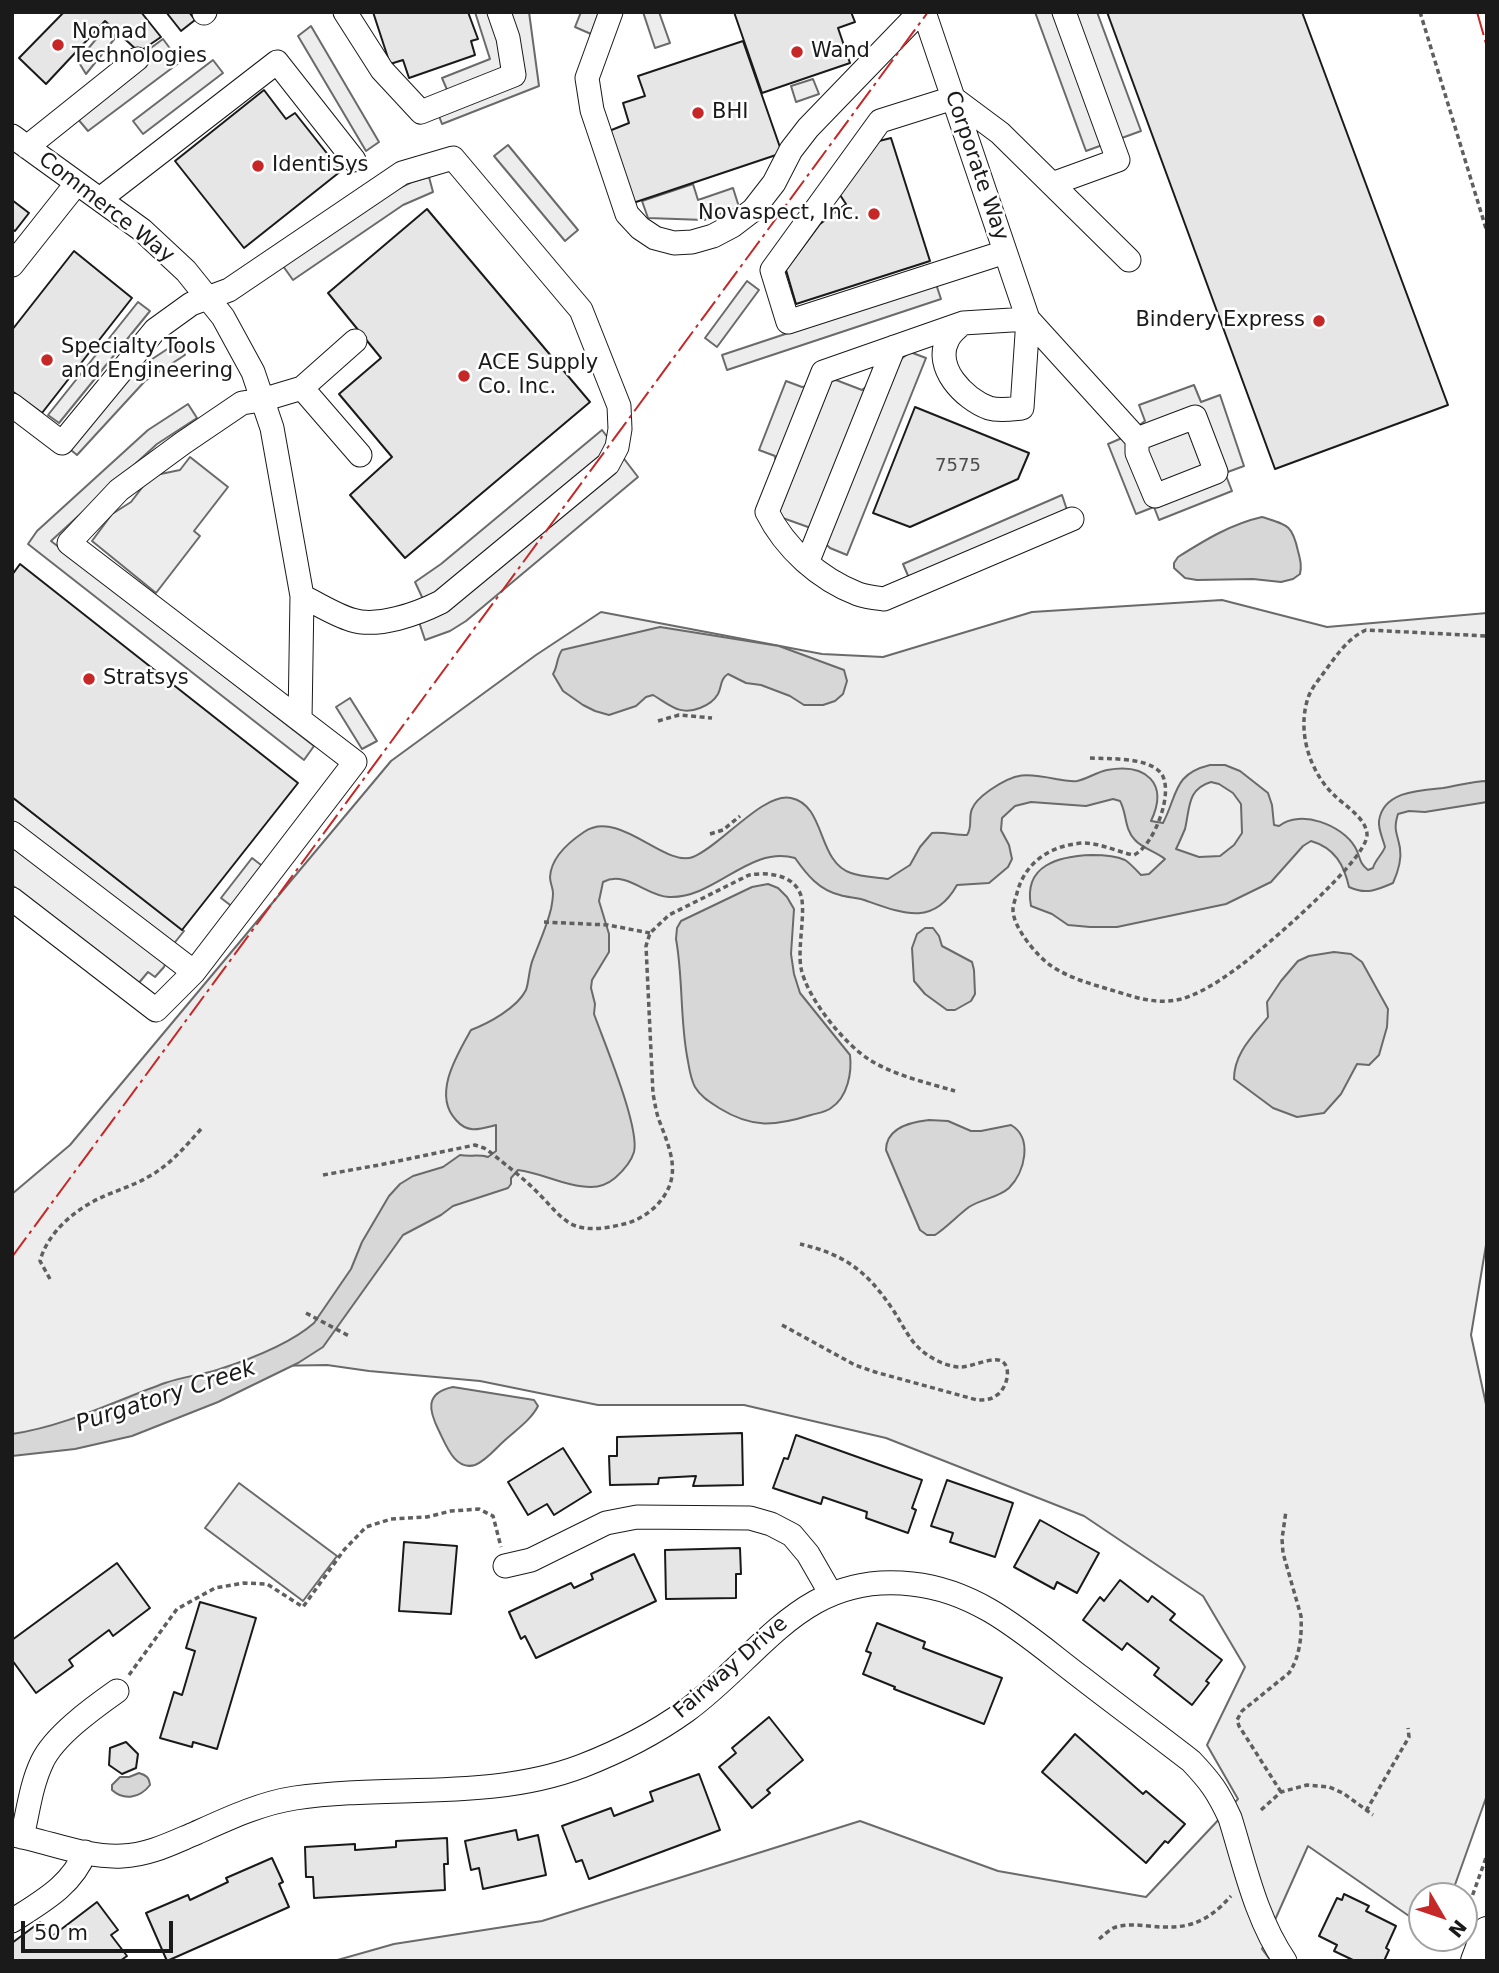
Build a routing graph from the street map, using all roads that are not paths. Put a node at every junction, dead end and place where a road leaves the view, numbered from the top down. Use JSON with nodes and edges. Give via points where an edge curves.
{"nodes":[{"id":1,"x":345,"y":12,"type":"edge"},
{"id":2,"x":499,"y":12,"type":"edge"},
{"id":3,"x":611,"y":12,"type":"edge"},
{"id":4,"x":922,"y":12,"type":"edge"},
{"id":5,"x":1064,"y":12,"type":"edge"},
{"id":6,"x":137,"y":59,"type":"dead end"},
{"id":7,"x":953,"y":98,"type":"junction"},
{"id":8,"x":20,"y":142,"type":"edge"},
{"id":9,"x":354,"y":160,"type":"dead end"},
{"id":10,"x":77,"y":183,"type":"junction"},
{"id":11,"x":1052,"y":184,"type":"junction"},
{"id":12,"x":100,"y":199,"type":"junction"},
{"id":13,"x":1005,"y":252,"type":"junction"},
{"id":14,"x":1129,"y":260,"type":"dead end"},
{"id":15,"x":12,"y":265,"type":"edge"},
{"id":16,"x":209,"y":298,"type":"junction"},
{"id":17,"x":1028,"y":319,"type":"junction"},
{"id":18,"x":963,"y":323,"type":"junction"},
{"id":19,"x":355,"y":341,"type":"dead end"},
{"id":20,"x":894,"y":347,"type":"junction"},
{"id":21,"x":302,"y":388,"type":"junction"},
{"id":22,"x":262,"y":400,"type":"junction"},
{"id":23,"x":12,"y":405,"type":"edge"},
{"id":24,"x":1137,"y":439,"type":"dead end"},
{"id":25,"x":360,"y":455,"type":"dead end"},
{"id":26,"x":1072,"y":519,"type":"dead end"},
{"id":27,"x":807,"y":563,"type":"junction"},
{"id":28,"x":302,"y":596,"type":"junction"},
{"id":29,"x":300,"y":720,"type":"junction"},
{"id":30,"x":12,"y":833,"type":"edge"},
{"id":31,"x":12,"y":899,"type":"edge"},
{"id":32,"x":194,"y":972,"type":"junction"},
{"id":33,"x":505,"y":1566,"type":"road end"},
{"id":34,"x":831,"y":1594,"type":"junction"},
{"id":35,"x":117,"y":1691,"type":"road end"},
{"id":36,"x":17,"y":1836,"type":"edge"},
{"id":37,"x":85,"y":1852,"type":"junction"},
{"id":38,"x":12,"y":1921,"type":"edge"},
{"id":39,"x":1487,"y":1933,"type":"edge"},
{"id":40,"x":1285,"y":1961,"type":"edge"},
{"id":41,"x":1476,"y":1961,"type":"edge"}],
"edges":[{"from":1,"to":2,"type":"street","via":[[382,70],[421,112],[514,75]]},
{"from":3,"to":4,"type":"street","via":[[587,78],[592,110],[628,214],[655,238],[674,243],[713,236],[752,210],[808,128]]},
{"from":4,"to":7,"type":"street","name":"Corporate Way"},
{"from":5,"to":11,"type":"street","via":[[1118,160]]},
{"from":6,"to":8,"type":"street"},
{"from":7,"to":11,"type":"street","via":[[1000,134]]},
{"from":7,"to":13,"type":"street","name":"Corporate Way"},
{"from":7,"to":13,"type":"street","via":[[880,121],[772,270],[788,322]]},
{"from":8,"to":10,"type":"street","name":"Commerce Way"},
{"from":9,"to":12,"type":"street","via":[[277,62]]},
{"from":10,"to":12,"type":"street","name":"Commerce Way"},
{"from":10,"to":15,"type":"street"},
{"from":11,"to":14,"type":"street"},
{"from":12,"to":16,"type":"street","name":"Commerce Way","via":[[142,230]]},
{"from":13,"to":17,"type":"street","name":"Corporate Way"},
{"from":16,"to":22,"type":"street","name":"Commerce Way","via":[[253,372]]},
{"from":16,"to":23,"type":"street","via":[[191,304],[155,330],[62,443]]},
{"from":16,"to":28,"type":"street","via":[[229,290],[402,173],[453,158],[581,310],[619,406],[617,447],[608,464],[441,602],[375,622],[352,620]]},
{"from":17,"to":18,"type":"street"},
{"from":17,"to":18,"type":"street","via":[[1022,408],[1007,410],[991,409],[954,382],[944,351],[948,337]]},
{"from":17,"to":24,"type":"street"},
{"from":18,"to":20,"type":"street"},
{"from":19,"to":21,"type":"street"},
{"from":20,"to":27,"type":"street"},
{"from":20,"to":27,"type":"street","via":[[823,372],[767,512],[776,530]]},
{"from":21,"to":22,"type":"street"},
{"from":21,"to":25,"type":"street"},
{"from":22,"to":28,"type":"street","name":"Commerce Way","via":[[274,440]]},
{"from":22,"to":29,"type":"street","via":[[242,403],[119,490],[69,543]]},
{"from":26,"to":27,"type":"street","via":[[884,599],[859,595]]},
{"from":28,"to":29,"type":"street","name":"Commerce Way"},
{"from":29,"to":32,"type":"street","via":[[355,762]]},
{"from":30,"to":32,"type":"street"},
{"from":31,"to":32,"type":"street","via":[[156,1010]]},
{"from":33,"to":34,"type":"street","via":[[531,1560],[606,1523],[637,1517],[750,1518],[792,1535]]},
{"from":34,"to":37,"type":"street","name":"Fairway Drive","via":[[791,1616],[687,1710],[636,1742],[579,1767],[522,1783],[461,1790],[293,1798],[251,1810],[141,1855]]},
{"from":34,"to":40,"type":"street","name":"Fairway Drive","via":[[871,1583],[911,1583],[958,1594],[1002,1618],[1175,1748],[1216,1788],[1271,1938]]},
{"from":35,"to":36,"type":"street","via":[[52,1746],[42,1762]]},
{"from":36,"to":37,"type":"street","name":"Fairway Drive"},
{"from":37,"to":38,"type":"street","via":[[80,1867],[60,1889]]},
{"from":39,"to":41,"type":"main road"}]}
